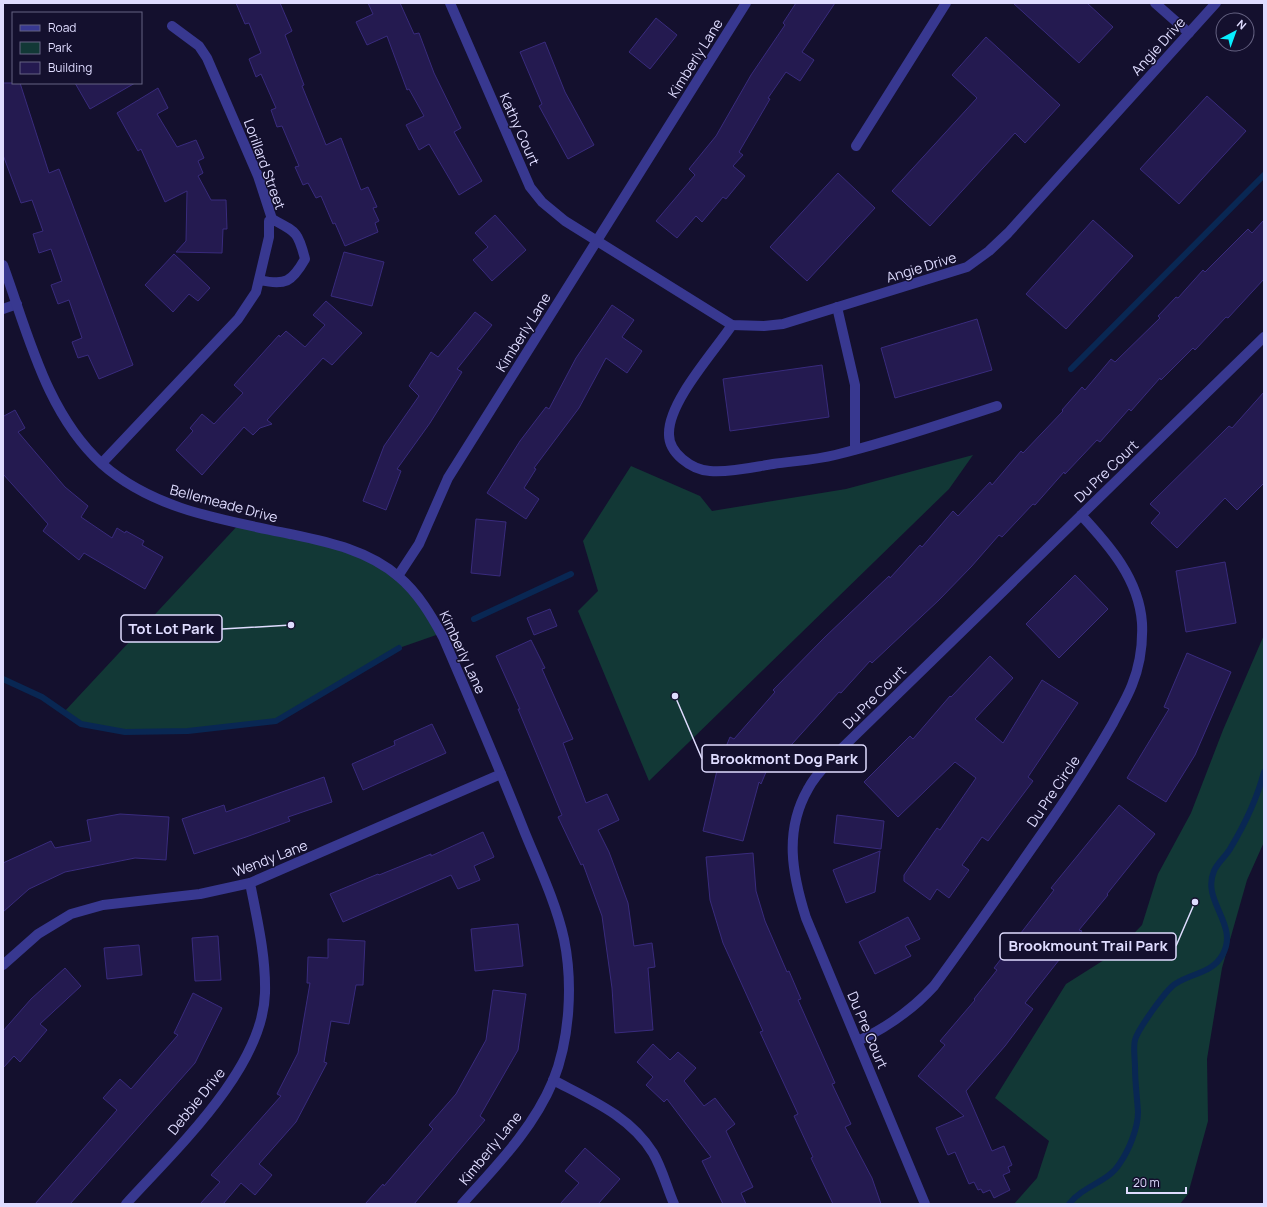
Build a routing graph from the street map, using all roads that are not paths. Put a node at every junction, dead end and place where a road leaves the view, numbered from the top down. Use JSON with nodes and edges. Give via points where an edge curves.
{"nodes":[{"id":1,"x":450,"y":3,"type":"edge"},
{"id":2,"x":746,"y":3,"type":"edge"},
{"id":3,"x":946,"y":3,"type":"edge"},
{"id":4,"x":1155,"y":3,"type":"edge"},
{"id":5,"x":1216,"y":3,"type":"edge"},
{"id":6,"x":172,"y":26,"type":"dead end"},
{"id":7,"x":1189,"y":33,"type":"junction"},
{"id":8,"x":856,"y":146,"type":"dead end"},
{"id":9,"x":272,"y":219,"type":"junction"},
{"id":10,"x":597,"y":240,"type":"junction"},
{"id":11,"x":3,"y":265,"type":"edge"},
{"id":12,"x":260,"y":280,"type":"junction"},
{"id":13,"x":17,"y":304,"type":"junction"},
{"id":14,"x":837,"y":307,"type":"junction"},
{"id":15,"x":3,"y":309,"type":"edge"},
{"id":16,"x":732,"y":325,"type":"junction"},
{"id":17,"x":1264,"y":337,"type":"edge"},
{"id":18,"x":997,"y":406,"type":"dead end"},
{"id":19,"x":855,"y":450,"type":"junction"},
{"id":20,"x":102,"y":464,"type":"junction"},
{"id":21,"x":1081,"y":515,"type":"junction"},
{"id":22,"x":398,"y":576,"type":"junction"},
{"id":23,"x":501,"y":774,"type":"junction"},
{"id":24,"x":250,"y":883,"type":"junction"},
{"id":25,"x":3,"y":965,"type":"edge"},
{"id":26,"x":858,"y":1041,"type":"junction"},
{"id":27,"x":553,"y":1080,"type":"junction"},
{"id":28,"x":126,"y":1204,"type":"edge"},
{"id":29,"x":462,"y":1204,"type":"edge"},
{"id":30,"x":674,"y":1204,"type":"edge"},
{"id":31,"x":925,"y":1204,"type":"edge"}],
"edges":[{"from":1,"to":10,"type":"street","name":"Kathy Court","via":[[530,186],[542,202],[565,221]]},
{"from":2,"to":10,"type":"street","name":"Kimberly Lane"},
{"from":3,"to":8,"type":"street"},
{"from":4,"to":7,"type":"street"},
{"from":5,"to":7,"type":"street","name":"Angie Drive"},
{"from":6,"to":9,"type":"street","name":"Lorillard Street","via":[[199,46],[207,58],[258,176]]},
{"from":7,"to":14,"type":"street","name":"Angie Drive","via":[[990,251],[967,267]]},
{"from":9,"to":12,"type":"street","name":"Lorillard Street","via":[[269,221],[270,237]]},
{"from":9,"to":12,"type":"street","via":[[295,232],[301,242],[305,259],[297,273],[289,279],[276,284]]},
{"from":10,"to":16,"type":"street"},
{"from":10,"to":22,"type":"street","name":"Kimberly Lane","via":[[448,478],[419,544]]},
{"from":11,"to":13,"type":"street","name":"Bellemeade Drive"},
{"from":12,"to":20,"type":"street","name":"Lorillard Street","via":[[256,292],[238,319]]},
{"from":13,"to":15,"type":"street"},
{"from":13,"to":20,"type":"street","name":"Bellemeade Drive","via":[[41,372],[59,409]]},
{"from":14,"to":16,"type":"street","name":"Angie Drive","via":[[783,324]]},
{"from":14,"to":19,"type":"street","via":[[855,385]]},
{"from":16,"to":19,"type":"street","via":[[688,383],[672,417],[668,434],[674,450],[687,464],[709,471]]},
{"from":17,"to":21,"type":"street","name":"Du Pre Court"},
{"from":18,"to":19,"type":"street"},
{"from":20,"to":22,"type":"street","name":"Bellemeade Drive","via":[[139,491],[180,508],[328,542],[364,555]]},
{"from":21,"to":26,"type":"street","name":"Du Pre Circle","via":[[1118,559],[1130,578],[1138,600],[1142,642],[1140,662],[1132,686],[1104,739],[1067,796],[934,986],[901,1018],[881,1031]]},
{"from":21,"to":26,"type":"street","name":"Du Pre Court","via":[[820,771],[800,807],[792,846],[793,869],[806,918]]},
{"from":22,"to":23,"type":"street","name":"Kimberly Lane","via":[[423,604],[443,637]]},
{"from":23,"to":24,"type":"street","name":"Wendy Lane"},
{"from":23,"to":27,"type":"street","name":"Kimberly Lane","via":[[551,898],[564,939],[568,1009]]},
{"from":24,"to":25,"type":"street","name":"Wendy Lane","via":[[200,894],[103,905],[71,914],[38,934]]},
{"from":24,"to":28,"type":"street","name":"Debbie Drive","via":[[264,957],[265,995],[260,1024],[243,1063],[218,1101]]},
{"from":26,"to":31,"type":"street","name":"Du Pre Court"},
{"from":27,"to":29,"type":"street","name":"Kimberly Lane","via":[[518,1141]]},
{"from":27,"to":30,"type":"street","via":[[617,1114],[637,1132],[654,1154]]}]}
